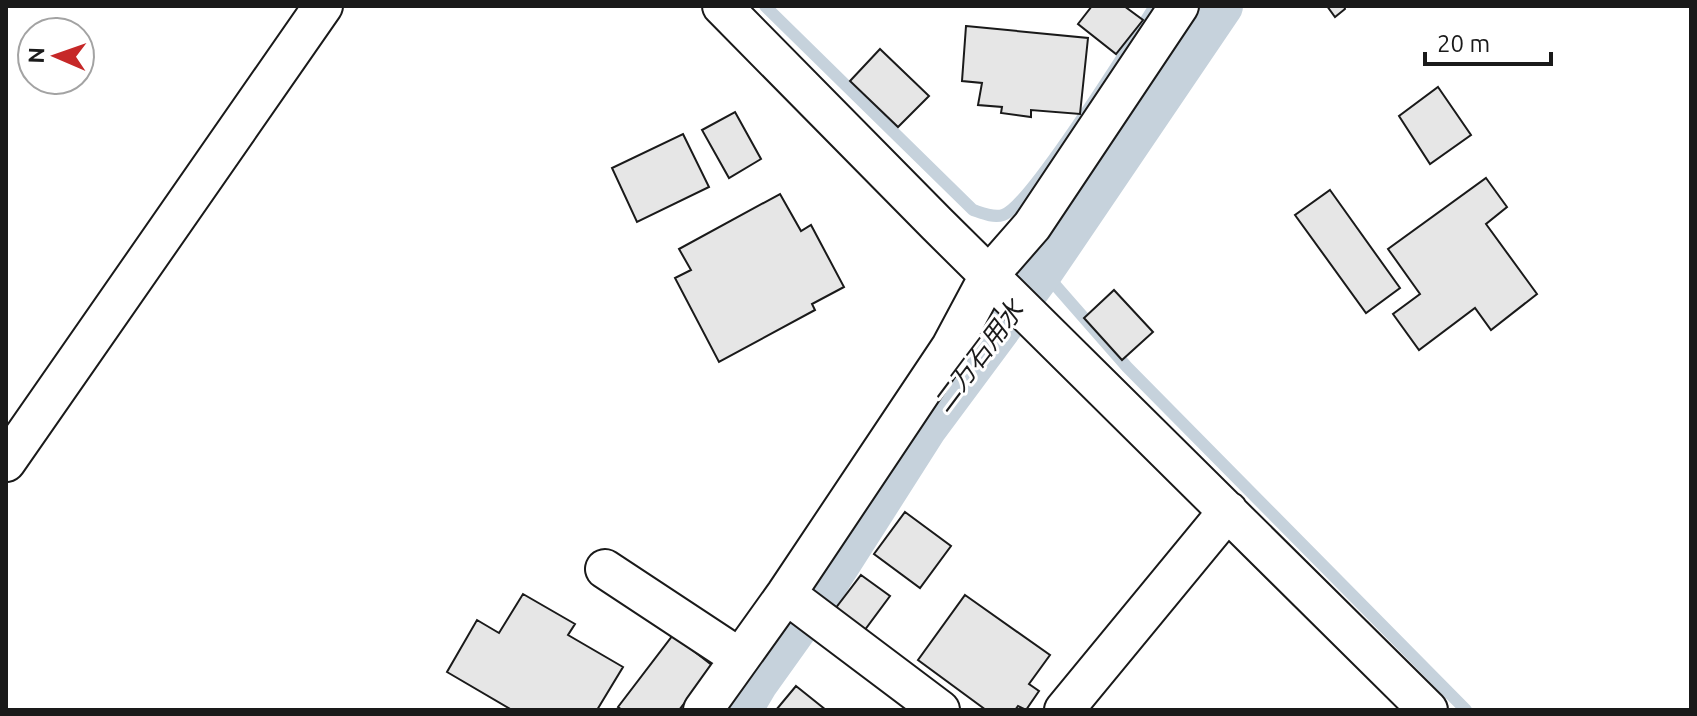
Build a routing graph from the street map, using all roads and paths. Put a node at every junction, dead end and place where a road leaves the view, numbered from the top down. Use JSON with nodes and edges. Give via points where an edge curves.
{"nodes":[{"id":1,"x":323,"y":6,"type":"edge"},
{"id":2,"x":722,"y":6,"type":"edge"},
{"id":3,"x":1179,"y":6,"type":"edge"},
{"id":4,"x":990,"y":274,"type":"junction"},
{"id":5,"x":6,"y":462,"type":"edge"},
{"id":6,"x":1228,"y":511,"type":"junction"},
{"id":7,"x":605,"y":569,"type":"dead end"},
{"id":8,"x":786,"y":594,"type":"junction"},
{"id":9,"x":740,"y":658,"type":"junction"},
{"id":10,"x":703,"y":710,"type":"edge"},
{"id":11,"x":940,"y":710,"type":"edge"},
{"id":12,"x":1064,"y":710,"type":"edge"},
{"id":13,"x":1428,"y":710,"type":"edge"}],
"edges":[{"from":1,"to":5,"type":"street"},
{"from":2,"to":4,"type":"street"},
{"from":3,"to":4,"type":"street","via":[[1032,226]]},
{"from":4,"to":6,"type":"street"},
{"from":4,"to":8,"type":"street","via":[[951,347]]},
{"from":6,"to":12,"type":"street"},
{"from":6,"to":13,"type":"street"},
{"from":7,"to":9,"type":"street"},
{"from":8,"to":9,"type":"street"},
{"from":8,"to":11,"type":"street"},
{"from":9,"to":10,"type":"street"}]}
